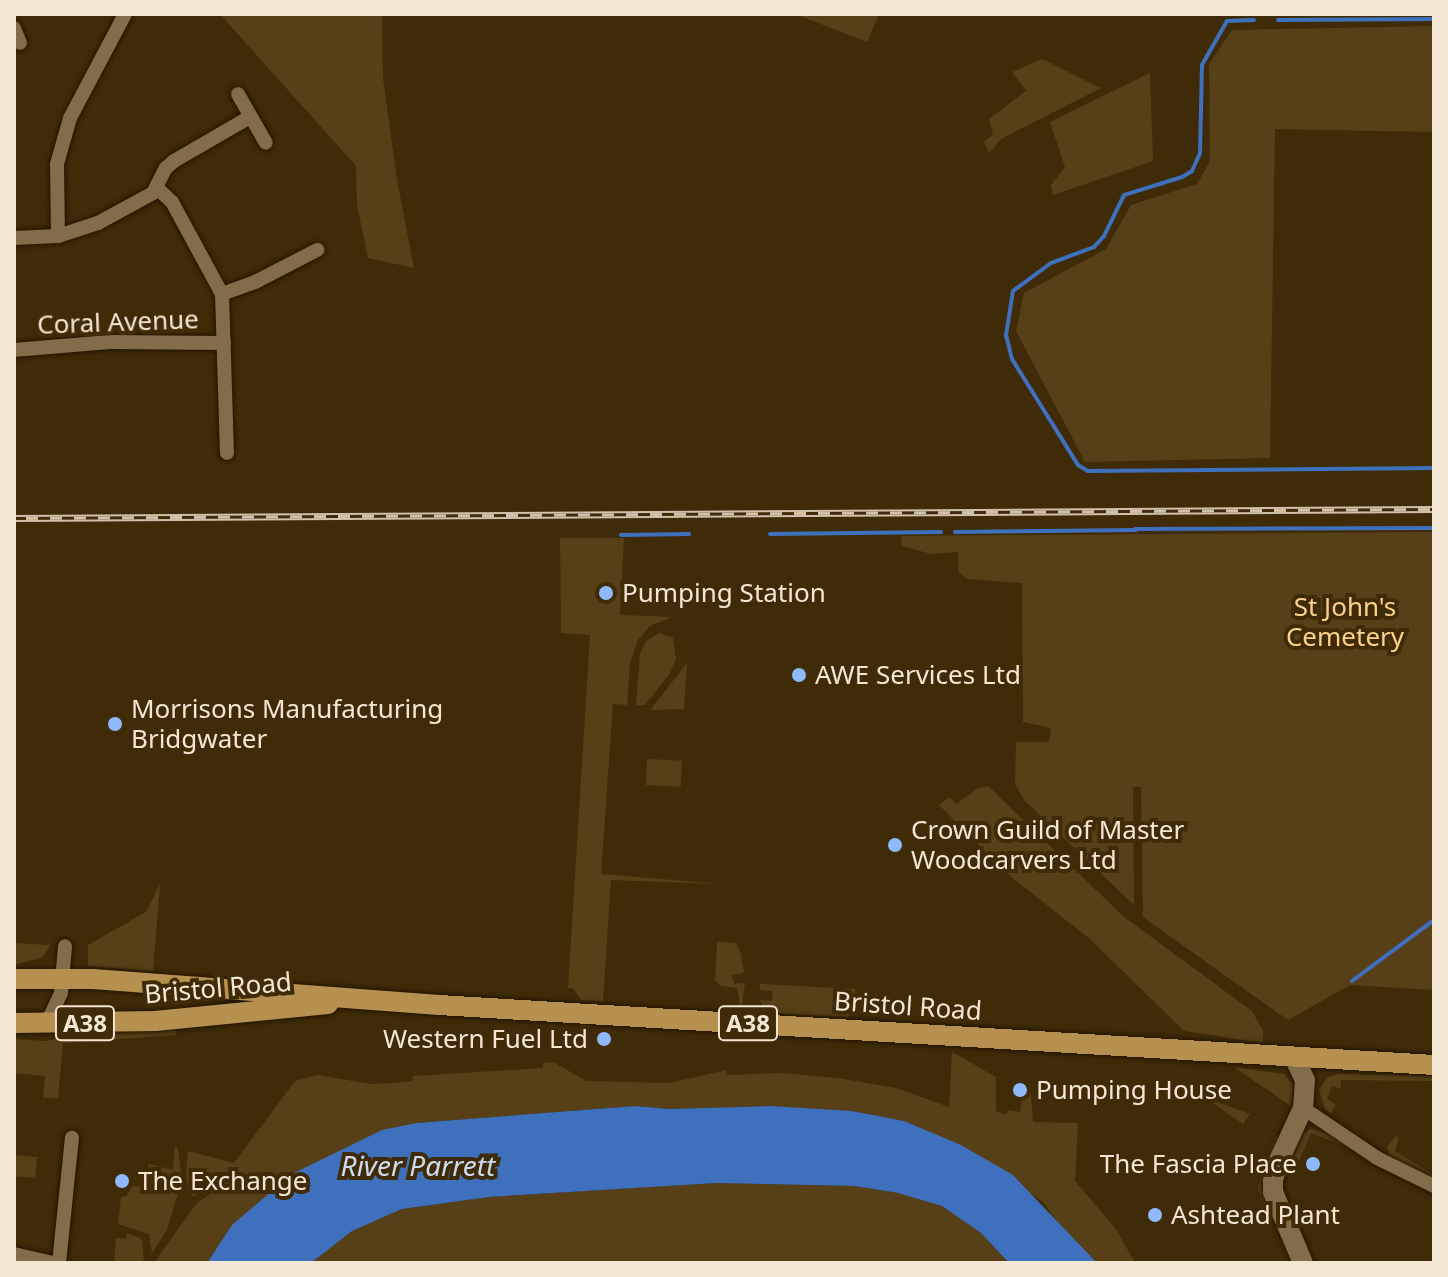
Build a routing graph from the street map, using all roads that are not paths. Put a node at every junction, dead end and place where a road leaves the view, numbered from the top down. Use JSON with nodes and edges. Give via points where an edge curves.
{"nodes":[{"id":1,"x":125,"y":14,"type":"edge"},
{"id":2,"x":14,"y":28,"type":"edge"},
{"id":3,"x":20,"y":43,"type":"dead end"},
{"id":4,"x":238,"y":94,"type":"dead end"},
{"id":5,"x":250,"y":117,"type":"junction"},
{"id":6,"x":266,"y":143,"type":"dead end"},
{"id":7,"x":157,"y":188,"type":"junction"},
{"id":8,"x":58,"y":236,"type":"junction"},
{"id":9,"x":14,"y":238,"type":"edge"},
{"id":10,"x":317,"y":250,"type":"dead end"},
{"id":11,"x":222,"y":294,"type":"junction"},
{"id":12,"x":224,"y":343,"type":"junction"},
{"id":13,"x":14,"y":350,"type":"edge"},
{"id":14,"x":227,"y":453,"type":"dead end"},
{"id":15,"x":65,"y":946,"type":"dead end"},
{"id":16,"x":62,"y":977,"type":"junction"},
{"id":17,"x":14,"y":979,"type":"edge"},
{"id":18,"x":379,"y":1000,"type":"junction"},
{"id":19,"x":14,"y":1023,"type":"edge"},
{"id":20,"x":47,"y":1023,"type":"junction"},
{"id":21,"x":1295,"y":1059,"type":"junction"},
{"id":22,"x":1434,"y":1065,"type":"edge"},
{"id":23,"x":1303,"y":1108,"type":"junction"},
{"id":24,"x":72,"y":1138,"type":"dead end"},
{"id":25,"x":1434,"y":1186,"type":"edge"},
{"id":26,"x":14,"y":1254,"type":"edge"},
{"id":27,"x":52,"y":1263,"type":"edge"},
{"id":28,"x":59,"y":1263,"type":"edge"},
{"id":29,"x":1303,"y":1263,"type":"edge"}],
"edges":[{"from":1,"to":8,"type":"street","via":[[70,118],[57,164]]},
{"from":2,"to":3,"type":"street"},
{"from":4,"to":5,"type":"street"},
{"from":5,"to":6,"type":"street"},
{"from":5,"to":7,"type":"street","via":[[174,161]]},
{"from":7,"to":8,"type":"street","via":[[98,223]]},
{"from":7,"to":11,"type":"street","via":[[172,202]]},
{"from":8,"to":9,"type":"street"},
{"from":10,"to":11,"type":"street"},
{"from":11,"to":12,"type":"street"},
{"from":12,"to":13,"type":"street","name":"Coral Avenue","via":[[110,342]]},
{"from":12,"to":14,"type":"street"},
{"from":15,"to":16,"type":"street"},
{"from":16,"to":17,"type":"main road","name":"Bristol Road","number":"A38"},
{"from":16,"to":18,"type":"main road","name":"Bristol Road","number":"A38"},
{"from":16,"to":20,"type":"street","via":[[61,993]]},
{"from":18,"to":20,"type":"main road","name":"Bristol Road","number":"A38","via":[[155,1021]]},
{"from":18,"to":21,"type":"main road","name":"Bristol Road","number":"A38"},
{"from":19,"to":20,"type":"main road","name":"Bristol Road","number":"A38"},
{"from":21,"to":22,"type":"main road","name":"Bristol Road","number":"A38"},
{"from":21,"to":23,"type":"street","via":[[1305,1080]]},
{"from":23,"to":25,"type":"street","via":[[1377,1158]]},
{"from":23,"to":29,"type":"street","via":[[1273,1180],[1275,1203]]},
{"from":24,"to":28,"type":"street"},
{"from":26,"to":27,"type":"street"}]}
